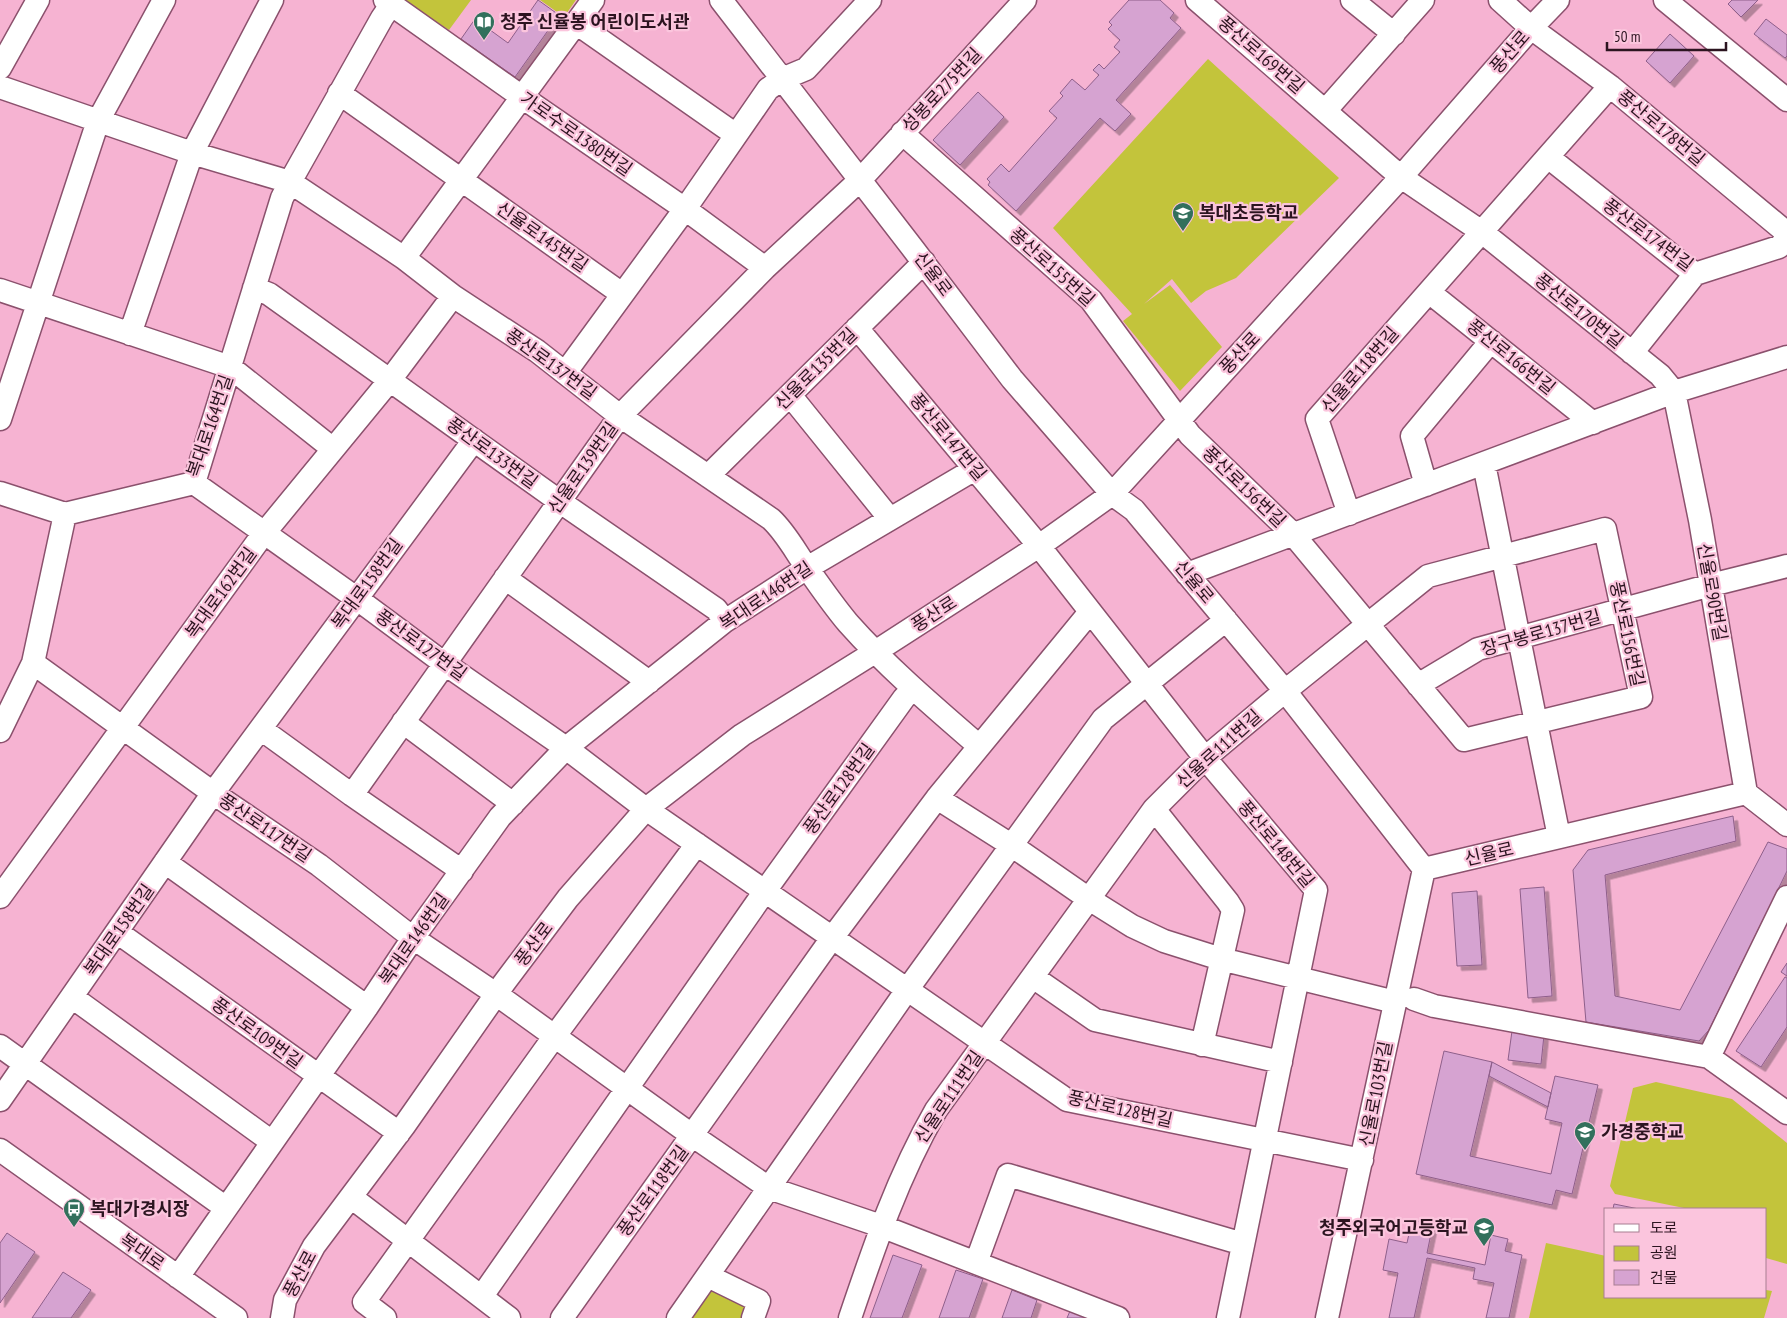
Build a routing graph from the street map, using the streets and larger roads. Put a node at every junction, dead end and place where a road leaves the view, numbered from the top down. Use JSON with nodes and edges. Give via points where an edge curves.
{"nodes":[{"id":1,"x":38,"y":0,"type":"edge"},
{"id":2,"x":272,"y":0,"type":"edge"},
{"id":3,"x":593,"y":0,"type":"edge"},
{"id":4,"x":720,"y":0,"type":"edge"},
{"id":5,"x":870,"y":0,"type":"edge"},
{"id":6,"x":1025,"y":0,"type":"edge"},
{"id":7,"x":1197,"y":0,"type":"edge"},
{"id":8,"x":1352,"y":0,"type":"edge"},
{"id":9,"x":1423,"y":0,"type":"edge"},
{"id":10,"x":1500,"y":0,"type":"edge"},
{"id":11,"x":1558,"y":0,"type":"edge"},
{"id":12,"x":1666,"y":0,"type":"edge"},
{"id":13,"x":163,"y":3,"type":"edge"},
{"id":14,"x":388,"y":3,"type":"edge"},
{"id":15,"x":576,"y":23,"type":"junction"},
{"id":16,"x":1531,"y":28,"type":"junction"},
{"id":17,"x":1394,"y":34,"type":"junction"},
{"id":18,"x":0,"y":68,"type":"edge"},
{"id":19,"x":782,"y":79,"type":"junction"},
{"id":20,"x":1610,"y":86,"type":"junction"},
{"id":21,"x":0,"y":87,"type":"edge"},
{"id":22,"x":340,"y":93,"type":"junction"},
{"id":23,"x":522,"y":97,"type":"junction"},
{"id":24,"x":1787,"y":100,"type":"edge"},
{"id":25,"x":1324,"y":111,"type":"junction"},
{"id":26,"x":98,"y":121,"type":"junction"},
{"id":27,"x":902,"y":134,"type":"junction"},
{"id":28,"x":736,"y":135,"type":"junction"},
{"id":29,"x":192,"y":153,"type":"junction"},
{"id":30,"x":1548,"y":157,"type":"junction"},
{"id":31,"x":1401,"y":178,"type":"junction"},
{"id":32,"x":462,"y":180,"type":"junction"},
{"id":33,"x":860,"y":180,"type":"junction"},
{"id":34,"x":290,"y":182,"type":"junction"},
{"id":35,"x":685,"y":209,"type":"junction"},
{"id":36,"x":1482,"y":232,"type":"junction"},
{"id":37,"x":1787,"y":232,"type":"edge"},
{"id":38,"x":1787,"y":240,"type":"edge"},
{"id":39,"x":404,"y":258,"type":"junction"},
{"id":40,"x":924,"y":262,"type":"junction"},
{"id":41,"x":765,"y":268,"type":"junction"},
{"id":42,"x":1695,"y":274,"type":"junction"},
{"id":43,"x":254,"y":288,"type":"junction"},
{"id":44,"x":0,"y":290,"type":"edge"},
{"id":45,"x":1429,"y":292,"type":"junction"},
{"id":46,"x":622,"y":294,"type":"junction"},
{"id":47,"x":453,"y":296,"type":"junction"},
{"id":48,"x":39,"y":304,"type":"junction"},
{"id":49,"x":858,"y":328,"type":"junction"},
{"id":50,"x":130,"y":334,"type":"junction"},
{"id":51,"x":1490,"y":341,"type":"junction"},
{"id":52,"x":1632,"y":353,"type":"junction"},
{"id":53,"x":1787,"y":357,"type":"edge"},
{"id":54,"x":230,"y":367,"type":"junction"},
{"id":55,"x":565,"y":373,"type":"junction"},
{"id":56,"x":390,"y":380,"type":"junction"},
{"id":57,"x":1674,"y":392,"type":"junction"},
{"id":58,"x":790,"y":395,"type":"junction"},
{"id":59,"x":2,"y":412,"type":"edge"},
{"id":60,"x":620,"y":416,"type":"junction"},
{"id":61,"x":1178,"y":420,"type":"junction"},
{"id":62,"x":1593,"y":423,"type":"junction"},
{"id":63,"x":474,"y":440,"type":"junction"},
{"id":64,"x":333,"y":449,"type":"junction"},
{"id":65,"x":1484,"y":464,"type":"junction"},
{"id":66,"x":974,"y":469,"type":"junction"},
{"id":67,"x":708,"y":476,"type":"junction"},
{"id":68,"x":194,"y":483,"type":"junction"},
{"id":69,"x":1426,"y":485,"type":"junction"},
{"id":70,"x":0,"y":493,"type":"edge"},
{"id":71,"x":1112,"y":494,"type":"junction"},
{"id":72,"x":559,"y":501,"type":"junction"},
{"id":73,"x":65,"y":514,"type":"junction"},
{"id":74,"x":1349,"y":514,"type":"junction"},
{"id":75,"x":890,"y":519,"type":"junction"},
{"id":76,"x":264,"y":534,"type":"junction"},
{"id":77,"x":1292,"y":534,"type":"junction"},
{"id":78,"x":1038,"y":546,"type":"junction"},
{"id":79,"x":1502,"y":556,"type":"junction"},
{"id":80,"x":1787,"y":566,"type":"edge"},
{"id":81,"x":807,"y":568,"type":"junction"},
{"id":82,"x":1187,"y":574,"type":"junction"},
{"id":83,"x":505,"y":578,"type":"junction"},
{"id":84,"x":1711,"y":585,"type":"junction"},
{"id":85,"x":356,"y":598,"type":"junction"},
{"id":86,"x":1622,"y":610,"type":"junction"},
{"id":87,"x":1090,"y":612,"type":"junction"},
{"id":88,"x":1226,"y":620,"type":"junction"},
{"id":89,"x":725,"y":621,"type":"junction"},
{"id":90,"x":1367,"y":624,"type":"junction"},
{"id":91,"x":1518,"y":638,"type":"junction"},
{"id":92,"x":875,"y":652,"type":"junction"},
{"id":93,"x":33,"y":663,"type":"junction"},
{"id":94,"x":445,"y":664,"type":"junction"},
{"id":95,"x":649,"y":682,"type":"junction"},
{"id":96,"x":1146,"y":684,"type":"junction"},
{"id":97,"x":1418,"y":685,"type":"junction"},
{"id":98,"x":914,"y":689,"type":"junction"},
{"id":99,"x":1285,"y":690,"type":"junction"},
{"id":100,"x":403,"y":722,"type":"junction"},
{"id":101,"x":1536,"y":722,"type":"junction"},
{"id":102,"x":124,"y":727,"type":"junction"},
{"id":103,"x":261,"y":728,"type":"junction"},
{"id":104,"x":0,"y":731,"type":"edge"},
{"id":105,"x":979,"y":746,"type":"junction"},
{"id":106,"x":566,"y":748,"type":"junction"},
{"id":107,"x":1205,"y":758,"type":"junction"},
{"id":108,"x":213,"y":793,"type":"junction"},
{"id":109,"x":1746,"y":793,"type":"junction"},
{"id":110,"x":352,"y":795,"type":"junction"},
{"id":111,"x":937,"y":798,"type":"junction"},
{"id":112,"x":513,"y":804,"type":"junction"},
{"id":113,"x":646,"y":809,"type":"junction"},
{"id":114,"x":1154,"y":809,"type":"junction"},
{"id":115,"x":1787,"y":825,"type":"edge"},
{"id":116,"x":1559,"y":837,"type":"junction"},
{"id":117,"x":697,"y":844,"type":"junction"},
{"id":118,"x":1011,"y":845,"type":"junction"},
{"id":119,"x":165,"y":862,"type":"junction"},
{"id":120,"x":1424,"y":869,"type":"junction"},
{"id":121,"x":462,"y":871,"type":"junction"},
{"id":122,"x":765,"y":891,"type":"junction"},
{"id":123,"x":0,"y":897,"type":"edge"},
{"id":124,"x":1787,"y":897,"type":"edge"},
{"id":125,"x":1089,"y":899,"type":"junction"},
{"id":126,"x":117,"y":932,"type":"junction"},
{"id":127,"x":413,"y":938,"type":"junction"},
{"id":128,"x":832,"y":938,"type":"junction"},
{"id":129,"x":1221,"y":959,"type":"junction"},
{"id":130,"x":1033,"y":977,"type":"junction"},
{"id":131,"x":1298,"y":979,"type":"junction"},
{"id":132,"x":907,"y":990,"type":"junction"},
{"id":133,"x":496,"y":994,"type":"junction"},
{"id":134,"x":72,"y":997,"type":"junction"},
{"id":135,"x":1404,"y":1001,"type":"junction"},
{"id":136,"x":367,"y":1007,"type":"junction"},
{"id":137,"x":554,"y":1037,"type":"junction"},
{"id":138,"x":985,"y":1044,"type":"junction"},
{"id":139,"x":1202,"y":1045,"type":"junction"},
{"id":140,"x":0,"y":1046,"type":"edge"},
{"id":141,"x":1708,"y":1057,"type":"junction"},
{"id":142,"x":1280,"y":1062,"type":"junction"},
{"id":143,"x":26,"y":1064,"type":"junction"},
{"id":144,"x":318,"y":1077,"type":"junction"},
{"id":145,"x":627,"y":1089,"type":"junction"},
{"id":146,"x":0,"y":1100,"type":"edge"},
{"id":147,"x":1787,"y":1113,"type":"edge"},
{"id":148,"x":399,"y":1133,"type":"junction"},
{"id":149,"x":692,"y":1136,"type":"junction"},
{"id":150,"x":1265,"y":1139,"type":"junction"},
{"id":151,"x":272,"y":1142,"type":"junction"},
{"id":152,"x":0,"y":1150,"type":"edge"},
{"id":153,"x":1362,"y":1160,"type":"junction"},
{"id":154,"x":769,"y":1188,"type":"junction"},
{"id":155,"x":351,"y":1197,"type":"junction"},
{"id":156,"x":226,"y":1208,"type":"junction"},
{"id":157,"x":881,"y":1226,"type":"junction"},
{"id":158,"x":408,"y":1240,"type":"junction"},
{"id":159,"x":1243,"y":1244,"type":"junction"},
{"id":160,"x":976,"y":1263,"type":"junction"},
{"id":161,"x":708,"y":1276,"type":"junction"},
{"id":162,"x":178,"y":1277,"type":"junction"},
{"id":163,"x":482,"y":1296,"type":"junction"},
{"id":164,"x":756,"y":1309,"type":"edge"},
{"id":165,"x":236,"y":1318,"type":"edge"},
{"id":166,"x":282,"y":1318,"type":"edge"},
{"id":167,"x":385,"y":1318,"type":"edge"},
{"id":168,"x":509,"y":1318,"type":"edge"},
{"id":169,"x":562,"y":1318,"type":"edge"},
{"id":170,"x":678,"y":1318,"type":"edge"},
{"id":171,"x":850,"y":1318,"type":"edge"},
{"id":172,"x":1118,"y":1318,"type":"edge"},
{"id":173,"x":1228,"y":1318,"type":"edge"},
{"id":174,"x":1327,"y":1318,"type":"edge"}],
"edges":[{"from":1,"to":18,"type":"street"},
{"from":2,"to":29,"type":"street"},
{"from":3,"to":15,"type":"street"},
{"from":4,"to":19,"type":"street","name":"신율로"},
{"from":5,"to":19,"type":"street","via":[[806,69]]},
{"from":6,"to":27,"type":"street","name":"성봉로275번길"},
{"from":7,"to":25,"type":"street","name":"풍산로169번길"},
{"from":8,"to":17,"type":"street"},
{"from":9,"to":17,"type":"street"},
{"from":10,"to":16,"type":"street","name":"풍산로178번길"},
{"from":11,"to":16,"type":"street","name":"풍산로"},
{"from":12,"to":24,"type":"street"},
{"from":13,"to":26,"type":"street"},
{"from":14,"to":22,"type":"street","name":"복대로164번길"},
{"from":14,"to":23,"type":"street","name":"가로수로1380번길"},
{"from":15,"to":23,"type":"street"},
{"from":15,"to":28,"type":"street"},
{"from":16,"to":20,"type":"street","name":"풍산로178번길"},
{"from":16,"to":31,"type":"street","name":"풍산로"},
{"from":17,"to":25,"type":"street"},
{"from":19,"to":28,"type":"street","via":[[768,89]]},
{"from":19,"to":33,"type":"street","name":"신율로"},
{"from":20,"to":30,"type":"street"},
{"from":20,"to":37,"type":"street","name":"풍산로178번길"},
{"from":21,"to":26,"type":"street","name":"풍산로137번길"},
{"from":22,"to":32,"type":"street","name":"신율로145번길"},
{"from":22,"to":34,"type":"street","name":"복대로164번길"},
{"from":23,"to":32,"type":"street"},
{"from":23,"to":35,"type":"street","name":"가로수로1380번길"},
{"from":25,"to":31,"type":"street","name":"풍산로169번길"},
{"from":26,"to":29,"type":"street","name":"풍산로137번길"},
{"from":26,"to":48,"type":"street"},
{"from":27,"to":33,"type":"street","name":"성봉로275번길"},
{"from":27,"to":61,"type":"street","name":"풍산로155번길","via":[[1091,300]]},
{"from":28,"to":35,"type":"street"},
{"from":29,"to":34,"type":"street","name":"풍산로137번길"},
{"from":29,"to":50,"type":"street"},
{"from":30,"to":36,"type":"street"},
{"from":30,"to":42,"type":"street","name":"풍산로174번길"},
{"from":31,"to":36,"type":"street","name":"풍산로170번길"},
{"from":31,"to":61,"type":"street","name":"풍산로"},
{"from":32,"to":39,"type":"street"},
{"from":32,"to":46,"type":"street","name":"신율로145번길"},
{"from":33,"to":40,"type":"street","name":"신율로"},
{"from":33,"to":41,"type":"street","name":"신율로139번길"},
{"from":34,"to":39,"type":"street","name":"풍산로137번길"},
{"from":34,"to":43,"type":"street","name":"복대로164번길"},
{"from":35,"to":41,"type":"street","name":"가로수로1380번길"},
{"from":35,"to":46,"type":"street"},
{"from":36,"to":45,"type":"street"},
{"from":36,"to":52,"type":"street","name":"풍산로170번길"},
{"from":38,"to":42,"type":"street","name":"풍산로174번길","via":[[1779,247]]},
{"from":39,"to":47,"type":"street","name":"풍산로137번길"},
{"from":40,"to":49,"type":"street","name":"신율로135번길"},
{"from":40,"to":71,"type":"street","name":"신율로","via":[[1012,379]]},
{"from":41,"to":60,"type":"street","name":"신율로139번길"},
{"from":42,"to":52,"type":"street"},
{"from":43,"to":54,"type":"street","name":"복대로164번길"},
{"from":43,"to":56,"type":"street","name":"풍산로133번길","via":[[269,294]]},
{"from":44,"to":48,"type":"street"},
{"from":45,"to":51,"type":"street","name":"풍산로166번길"},
{"from":45,"to":74,"type":"street","name":"신율로118번길","via":[[1317,420]]},
{"from":46,"to":55,"type":"street"},
{"from":47,"to":55,"type":"street","name":"풍산로137번길"},
{"from":47,"to":56,"type":"street","name":"복대로162번길"},
{"from":48,"to":50,"type":"street"},
{"from":48,"to":59,"type":"street"},
{"from":49,"to":58,"type":"street","name":"신율로135번길"},
{"from":49,"to":66,"type":"street","name":"풍산로147번길"},
{"from":50,"to":54,"type":"street"},
{"from":51,"to":62,"type":"street","name":"풍산로166번길"},
{"from":51,"to":69,"type":"street","via":[[1412,436]]},
{"from":52,"to":57,"type":"street","name":"풍산로170번길","via":[[1660,375]]},
{"from":53,"to":57,"type":"street"},
{"from":54,"to":64,"type":"street"},
{"from":54,"to":68,"type":"street","name":"복대로164번길"},
{"from":55,"to":60,"type":"street","name":"풍산로137번길"},
{"from":56,"to":63,"type":"street","name":"풍산로133번길"},
{"from":56,"to":64,"type":"street","name":"복대로162번길"},
{"from":57,"to":62,"type":"street"},
{"from":57,"to":84,"type":"street","name":"신율로90번길"},
{"from":58,"to":67,"type":"street","name":"신율로135번길"},
{"from":58,"to":75,"type":"street"},
{"from":60,"to":67,"type":"street","name":"풍산로137번길"},
{"from":60,"to":72,"type":"street","name":"신율로139번길"},
{"from":61,"to":71,"type":"street","name":"풍산로"},
{"from":61,"to":77,"type":"street","name":"풍산로156번길"},
{"from":62,"to":65,"type":"street"},
{"from":63,"to":72,"type":"street","name":"풍산로133번길"},
{"from":63,"to":85,"type":"street","name":"복대로158번길"},
{"from":64,"to":76,"type":"street","name":"복대로162번길"},
{"from":65,"to":69,"type":"street"},
{"from":65,"to":79,"type":"street"},
{"from":66,"to":75,"type":"street","name":"복대로146번길"},
{"from":66,"to":78,"type":"street","name":"풍산로147번길"},
{"from":67,"to":81,"type":"street","name":"풍산로137번길","via":[[771,519]]},
{"from":68,"to":73,"type":"street","name":"복대로164번길"},
{"from":68,"to":76,"type":"street","name":"풍산로127번길"},
{"from":69,"to":74,"type":"street"},
{"from":70,"to":73,"type":"street"},
{"from":71,"to":78,"type":"street","name":"풍산로"},
{"from":71,"to":82,"type":"street","name":"신율로","via":[[1134,510]]},
{"from":72,"to":83,"type":"street","name":"신율로139번길"},
{"from":72,"to":89,"type":"street","name":"풍산로133번길","via":[[716,609]]},
{"from":73,"to":93,"type":"street"},
{"from":74,"to":77,"type":"street"},
{"from":75,"to":81,"type":"street","name":"복대로146번길"},
{"from":76,"to":85,"type":"street","name":"풍산로127번길"},
{"from":76,"to":102,"type":"street","name":"복대로162번길"},
{"from":77,"to":82,"type":"street"},
{"from":77,"to":90,"type":"street","name":"풍산로156번길"},
{"from":78,"to":87,"type":"street","name":"풍산로148번길"},
{"from":78,"to":92,"type":"street","name":"풍산로"},
{"from":79,"to":86,"type":"street","name":"풍산로156번길","via":[[1605,529]]},
{"from":79,"to":90,"type":"street","name":"풍산로156번길","via":[[1428,576]]},
{"from":79,"to":91,"type":"street"},
{"from":80,"to":84,"type":"street","name":"장구봉로137번길"},
{"from":81,"to":89,"type":"street","name":"복대로146번길"},
{"from":81,"to":92,"type":"street","name":"풍산로137번길","via":[[847,622]]},
{"from":82,"to":88,"type":"street","name":"신율로"},
{"from":83,"to":94,"type":"street","name":"신율로139번길"},
{"from":83,"to":95,"type":"street"},
{"from":84,"to":86,"type":"street","name":"장구봉로137번길"},
{"from":84,"to":109,"type":"street","name":"신율로90번길"},
{"from":85,"to":94,"type":"street","name":"풍산로127번길"},
{"from":85,"to":103,"type":"street","name":"복대로158번길"},
{"from":86,"to":91,"type":"street","name":"장구봉로137번길"},
{"from":86,"to":101,"type":"street","name":"풍산로156번길","via":[[1641,697]]},
{"from":87,"to":96,"type":"street","name":"풍산로148번길"},
{"from":87,"to":105,"type":"street"},
{"from":88,"to":96,"type":"street"},
{"from":88,"to":99,"type":"street","name":"신율로"},
{"from":89,"to":95,"type":"street","name":"복대로146번길"},
{"from":90,"to":97,"type":"street","name":"풍산로156번길"},
{"from":90,"to":99,"type":"street","name":"신율로111번길"},
{"from":91,"to":97,"type":"street","name":"장구봉로137번길","via":[[1478,648]]},
{"from":91,"to":101,"type":"street"},
{"from":92,"to":98,"type":"street"},
{"from":92,"to":113,"type":"street","name":"풍산로","via":[[742,735]]},
{"from":93,"to":102,"type":"street","name":"풍산로117번길"},
{"from":93,"to":104,"type":"street"},
{"from":94,"to":100,"type":"street","name":"신율로139번길"},
{"from":94,"to":106,"type":"street","name":"풍산로127번길"},
{"from":95,"to":106,"type":"street","name":"복대로146번길"},
{"from":96,"to":107,"type":"street","name":"풍산로148번길"},
{"from":96,"to":118,"type":"street","via":[[1104,719]]},
{"from":97,"to":101,"type":"street","name":"풍산로156번길","via":[[1464,740]]},
{"from":98,"to":105,"type":"street"},
{"from":98,"to":122,"type":"street","name":"풍산로128번길","via":[[904,698]]},
{"from":99,"to":107,"type":"street","name":"신율로111번길"},
{"from":99,"to":120,"type":"street","name":"신율로"},
{"from":100,"to":110,"type":"street","name":"신율로139번길"},
{"from":100,"to":112,"type":"street"},
{"from":101,"to":116,"type":"street"},
{"from":102,"to":108,"type":"street","name":"풍산로117번길"},
{"from":102,"to":123,"type":"street","name":"복대로162번길"},
{"from":103,"to":108,"type":"street","name":"복대로158번길"},
{"from":103,"to":110,"type":"street"},
{"from":105,"to":111,"type":"street"},
{"from":106,"to":112,"type":"street","name":"복대로146번길"},
{"from":106,"to":113,"type":"street","name":"풍산로127번길"},
{"from":107,"to":114,"type":"street","name":"신율로111번길"},
{"from":107,"to":131,"type":"street","name":"풍산로148번길","via":[[1316,890]]},
{"from":108,"to":119,"type":"street","name":"복대로158번길"},
{"from":108,"to":127,"type":"street","name":"풍산로117번길","via":[[319,865]]},
{"from":109,"to":115,"type":"street"},
{"from":109,"to":116,"type":"street","name":"신율로"},
{"from":110,"to":121,"type":"street"},
{"from":111,"to":118,"type":"street"},
{"from":111,"to":128,"type":"street"},
{"from":112,"to":121,"type":"street","name":"복대로146번길"},
{"from":113,"to":117,"type":"street","name":"풍산로128번길"},
{"from":113,"to":133,"type":"street","name":"풍산로","via":[[568,898]]},
{"from":114,"to":125,"type":"street","name":"신율로111번길"},
{"from":114,"to":129,"type":"street","via":[[1233,910]]},
{"from":116,"to":120,"type":"street","name":"신율로"},
{"from":117,"to":122,"type":"street","name":"풍산로128번길"},
{"from":117,"to":137,"type":"street"},
{"from":118,"to":125,"type":"street"},
{"from":118,"to":132,"type":"street"},
{"from":119,"to":126,"type":"street","name":"복대로158번길"},
{"from":119,"to":136,"type":"street"},
{"from":120,"to":135,"type":"street","name":"신율로103번길"},
{"from":121,"to":127,"type":"street","name":"복대로146번길"},
{"from":122,"to":128,"type":"street","name":"풍산로128번길"},
{"from":122,"to":145,"type":"street","name":"풍산로128번길"},
{"from":124,"to":141,"type":"street"},
{"from":125,"to":129,"type":"street","via":[[1132,926],[1164,941]]},
{"from":125,"to":130,"type":"street","name":"신율로111번길"},
{"from":126,"to":134,"type":"street","name":"복대로158번길"},
{"from":126,"to":144,"type":"street","name":"풍산로109번길"},
{"from":127,"to":133,"type":"street","name":"풍산로117번길"},
{"from":127,"to":136,"type":"street","name":"복대로146번길"},
{"from":128,"to":132,"type":"street","name":"풍산로128번길"},
{"from":128,"to":149,"type":"street","name":"풍산로118번길"},
{"from":129,"to":131,"type":"street"},
{"from":129,"to":139,"type":"street"},
{"from":130,"to":138,"type":"street","name":"신율로111번길"},
{"from":130,"to":139,"type":"street","via":[[1095,1020]]},
{"from":131,"to":135,"type":"street"},
{"from":131,"to":142,"type":"street","name":"풍산로148번길"},
{"from":132,"to":138,"type":"street","name":"풍산로128번길"},
{"from":132,"to":154,"type":"street"},
{"from":133,"to":137,"type":"street","name":"풍산로118번길"},
{"from":133,"to":148,"type":"street","name":"풍산로"},
{"from":134,"to":143,"type":"street","name":"복대로158번길"},
{"from":134,"to":151,"type":"street"},
{"from":135,"to":141,"type":"street"},
{"from":135,"to":153,"type":"street","name":"신율로103번길"},
{"from":136,"to":144,"type":"street","name":"복대로146번길"},
{"from":137,"to":145,"type":"street","name":"풍산로118번길"},
{"from":137,"to":158,"type":"street"},
{"from":138,"to":150,"type":"street","name":"풍산로128번길","via":[[1067,1100]]},
{"from":138,"to":157,"type":"street","name":"신율로111번길","via":[[936,1110],[917,1143]]},
{"from":139,"to":142,"type":"street"},
{"from":140,"to":143,"type":"street"},
{"from":141,"to":147,"type":"street"},
{"from":142,"to":150,"type":"street","name":"풍산로148번길"},
{"from":143,"to":146,"type":"street","name":"복대로158번길"},
{"from":143,"to":156,"type":"street"},
{"from":144,"to":148,"type":"street","name":"풍산로109번길"},
{"from":144,"to":151,"type":"street","name":"복대로146번길"},
{"from":145,"to":149,"type":"street","name":"풍산로118번길"},
{"from":145,"to":163,"type":"street"},
{"from":148,"to":155,"type":"street","name":"풍산로"},
{"from":149,"to":154,"type":"street","name":"풍산로118번길"},
{"from":149,"to":169,"type":"street","name":"풍산로118번길"},
{"from":150,"to":153,"type":"street","name":"풍산로128번길"},
{"from":150,"to":159,"type":"street","name":"풍산로148번길"},
{"from":151,"to":156,"type":"street","name":"복대로146번길"},
{"from":152,"to":162,"type":"street","name":"복대로"},
{"from":153,"to":174,"type":"street","name":"신율로103번길"},
{"from":154,"to":157,"type":"street","name":"풍산로118번길"},
{"from":154,"to":161,"type":"street"},
{"from":155,"to":158,"type":"street"},
{"from":155,"to":166,"type":"street","name":"풍산로","via":[[314,1246],[285,1300]]},
{"from":156,"to":162,"type":"street","name":"복대로146번길"},
{"from":157,"to":160,"type":"street","name":"풍산로118번길"},
{"from":157,"to":171,"type":"street","name":"신율로111번길"},
{"from":158,"to":163,"type":"street"},
{"from":158,"to":167,"type":"street","via":[[364,1302]]},
{"from":159,"to":160,"type":"street","via":[[1008,1175]]},
{"from":159,"to":173,"type":"street","name":"풍산로148번길"},
{"from":160,"to":172,"type":"street","name":"풍산로118번길"},
{"from":161,"to":164,"type":"street"},
{"from":161,"to":170,"type":"street"},
{"from":162,"to":165,"type":"street","name":"복대로"},
{"from":163,"to":168,"type":"street"}]}
